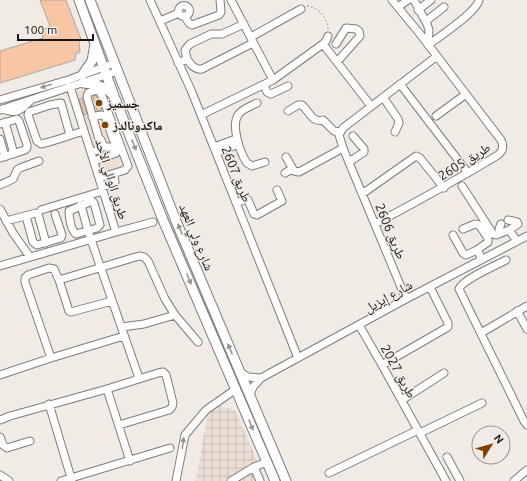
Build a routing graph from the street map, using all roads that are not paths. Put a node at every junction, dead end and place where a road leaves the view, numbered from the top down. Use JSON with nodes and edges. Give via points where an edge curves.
{"nodes":[{"id":1,"x":79,"y":0,"type":"edge"},
{"id":2,"x":90,"y":0,"type":"edge"},
{"id":3,"x":150,"y":0,"type":"edge"},
{"id":4,"x":220,"y":0,"type":"edge"},
{"id":5,"x":231,"y":0,"type":"edge"},
{"id":6,"x":392,"y":0,"type":"edge"},
{"id":7,"x":408,"y":0,"type":"edge"},
{"id":8,"x":414,"y":0,"type":"edge"},
{"id":9,"x":431,"y":0,"type":"edge"},
{"id":10,"x":479,"y":0,"type":"edge"},
{"id":11,"x":444,"y":7,"type":"dead end"},
{"id":12,"x":398,"y":8,"type":"junction"},
{"id":13,"x":301,"y":9,"type":"road end"},
{"id":14,"x":418,"y":10,"type":"junction"},
{"id":15,"x":160,"y":21,"type":"junction"},
{"id":16,"x":426,"y":21,"type":"junction"},
{"id":17,"x":244,"y":24,"type":"junction"},
{"id":18,"x":252,"y":40,"type":"junction"},
{"id":19,"x":326,"y":40,"type":"junction"},
{"id":20,"x":95,"y":43,"type":"junction"},
{"id":21,"x":336,"y":44,"type":"junction"},
{"id":22,"x":428,"y":45,"type":"junction"},
{"id":23,"x":345,"y":53,"type":"junction"},
{"id":24,"x":437,"y":56,"type":"junction"},
{"id":25,"x":187,"y":59,"type":"junction"},
{"id":26,"x":337,"y":62,"type":"junction"},
{"id":27,"x":178,"y":63,"type":"junction"},
{"id":28,"x":111,"y":70,"type":"junction"},
{"id":29,"x":83,"y":78,"type":"junction"},
{"id":30,"x":276,"y":78,"type":"junction"},
{"id":31,"x":69,"y":83,"type":"junction"},
{"id":32,"x":264,"y":84,"type":"junction"},
{"id":33,"x":400,"y":84,"type":"junction"},
{"id":34,"x":466,"y":94,"type":"junction"},
{"id":35,"x":47,"y":95,"type":"junction"},
{"id":36,"x":114,"y":96,"type":"junction"},
{"id":37,"x":383,"y":97,"type":"junction"},
{"id":38,"x":0,"y":100,"type":"edge"},
{"id":39,"x":257,"y":104,"type":"dead end"},
{"id":40,"x":50,"y":105,"type":"junction"},
{"id":41,"x":371,"y":106,"type":"junction"},
{"id":42,"x":1,"y":109,"type":"edge"},
{"id":43,"x":288,"y":111,"type":"dead end"},
{"id":44,"x":201,"y":115,"type":"junction"},
{"id":45,"x":436,"y":116,"type":"dead end"},
{"id":46,"x":93,"y":117,"type":"junction"},
{"id":47,"x":81,"y":120,"type":"junction"},
{"id":48,"x":3,"y":123,"type":"edge"},
{"id":49,"x":84,"y":131,"type":"junction"},
{"id":50,"x":339,"y":132,"type":"junction"},
{"id":51,"x":395,"y":132,"type":"dead end"},
{"id":52,"x":70,"y":135,"type":"junction"},
{"id":53,"x":353,"y":136,"type":"dead end"},
{"id":54,"x":0,"y":139,"type":"edge"},
{"id":55,"x":237,"y":141,"type":"junction"},
{"id":56,"x":342,"y":148,"type":"junction"},
{"id":57,"x":215,"y":150,"type":"junction"},
{"id":58,"x":91,"y":152,"type":"junction"},
{"id":59,"x":14,"y":154,"type":"junction"},
{"id":60,"x":286,"y":157,"type":"dead end"},
{"id":61,"x":3,"y":158,"type":"edge"},
{"id":62,"x":126,"y":160,"type":"junction"},
{"id":63,"x":39,"y":161,"type":"dead end"},
{"id":64,"x":94,"y":161,"type":"junction"},
{"id":65,"x":265,"y":162,"type":"dead end"},
{"id":66,"x":348,"y":162,"type":"junction"},
{"id":67,"x":292,"y":169,"type":"junction"},
{"id":68,"x":285,"y":173,"type":"dead end"},
{"id":69,"x":468,"y":173,"type":"junction"},
{"id":70,"x":114,"y":174,"type":"junction"},
{"id":71,"x":99,"y":178,"type":"junction"},
{"id":72,"x":0,"y":184,"type":"edge"},
{"id":73,"x":462,"y":186,"type":"dead end"},
{"id":74,"x":444,"y":188,"type":"junction"},
{"id":75,"x":102,"y":189,"type":"junction"},
{"id":76,"x":276,"y":190,"type":"dead end"},
{"id":77,"x":362,"y":194,"type":"junction"},
{"id":78,"x":236,"y":203,"type":"junction"},
{"id":79,"x":81,"y":206,"type":"junction"},
{"id":80,"x":0,"y":210,"type":"edge"},
{"id":81,"x":41,"y":210,"type":"dead end"},
{"id":82,"x":55,"y":214,"type":"dead end"},
{"id":83,"x":26,"y":216,"type":"junction"},
{"id":84,"x":508,"y":220,"type":"dead end"},
{"id":85,"x":6,"y":221,"type":"junction"},
{"id":86,"x":153,"y":222,"type":"dead end"},
{"id":87,"x":375,"y":224,"type":"junction"},
{"id":88,"x":501,"y":224,"type":"dead end"},
{"id":89,"x":463,"y":229,"type":"dead end"},
{"id":90,"x":509,"y":230,"type":"junction"},
{"id":91,"x":88,"y":231,"type":"junction"},
{"id":92,"x":116,"y":232,"type":"junction"},
{"id":93,"x":500,"y":233,"type":"junction"},
{"id":94,"x":453,"y":235,"type":"dead end"},
{"id":95,"x":527,"y":236,"type":"edge"},
{"id":96,"x":91,"y":239,"type":"junction"},
{"id":97,"x":517,"y":242,"type":"junction"},
{"id":98,"x":46,"y":243,"type":"junction"},
{"id":99,"x":477,"y":250,"type":"junction"},
{"id":100,"x":30,"y":257,"type":"junction"},
{"id":101,"x":482,"y":259,"type":"junction"},
{"id":102,"x":506,"y":260,"type":"dead end"},
{"id":103,"x":0,"y":266,"type":"edge"},
{"id":104,"x":101,"y":268,"type":"junction"},
{"id":105,"x":465,"y":268,"type":"junction"},
{"id":106,"x":470,"y":279,"type":"junction"},
{"id":107,"x":59,"y":280,"type":"junction"},
{"id":108,"x":430,"y":287,"type":"junction"},
{"id":109,"x":406,"y":299,"type":"junction"},
{"id":110,"x":112,"y":301,"type":"junction"},
{"id":111,"x":527,"y":306,"type":"edge"},
{"id":112,"x":517,"y":311,"type":"junction"},
{"id":113,"x":176,"y":315,"type":"junction"},
{"id":114,"x":359,"y":325,"type":"junction"},
{"id":115,"x":122,"y":328,"type":"junction"},
{"id":116,"x":527,"y":329,"type":"edge"},
{"id":117,"x":481,"y":333,"type":"junction"},
{"id":118,"x":124,"y":336,"type":"junction"},
{"id":119,"x":198,"y":342,"type":"dead end"},
{"id":120,"x":51,"y":358,"type":"junction"},
{"id":121,"x":298,"y":358,"type":"junction"},
{"id":122,"x":382,"y":365,"type":"junction"},
{"id":123,"x":240,"y":372,"type":"junction"},
{"id":124,"x":444,"y":373,"type":"dead end"},
{"id":125,"x":0,"y":375,"type":"edge"},
{"id":126,"x":140,"y":378,"type":"junction"},
{"id":127,"x":261,"y":378,"type":"junction"},
{"id":128,"x":245,"y":385,"type":"junction"},
{"id":129,"x":107,"y":388,"type":"junction"},
{"id":130,"x":236,"y":389,"type":"junction"},
{"id":131,"x":250,"y":395,"type":"junction"},
{"id":132,"x":402,"y":400,"type":"junction"},
{"id":133,"x":482,"y":403,"type":"dead end"},
{"id":134,"x":49,"y":404,"type":"junction"},
{"id":135,"x":0,"y":420,"type":"edge"},
{"id":136,"x":118,"y":425,"type":"junction"},
{"id":137,"x":527,"y":425,"type":"edge"},
{"id":138,"x":419,"y":431,"type":"junction"},
{"id":139,"x":0,"y":437,"type":"edge"},
{"id":140,"x":30,"y":441,"type":"dead end"},
{"id":141,"x":170,"y":448,"type":"dead end"},
{"id":142,"x":447,"y":457,"type":"dead end"},
{"id":143,"x":130,"y":461,"type":"junction"},
{"id":144,"x":267,"y":462,"type":"junction"},
{"id":145,"x":254,"y":467,"type":"junction"},
{"id":146,"x":527,"y":470,"type":"edge"},
{"id":147,"x":330,"y":473,"type":"dead end"},
{"id":148,"x":0,"y":475,"type":"edge"},
{"id":149,"x":72,"y":479,"type":"edge"},
{"id":150,"x":443,"y":480,"type":"edge"},
{"id":151,"x":9,"y":481,"type":"edge"},
{"id":152,"x":61,"y":481,"type":"edge"},
{"id":153,"x":176,"y":481,"type":"edge"},
{"id":154,"x":231,"y":481,"type":"edge"},
{"id":155,"x":260,"y":481,"type":"edge"},
{"id":156,"x":275,"y":481,"type":"edge"},
{"id":157,"x":286,"y":481,"type":"edge"},
{"id":158,"x":460,"y":481,"type":"edge"},
{"id":159,"x":514,"y":481,"type":"edge"}],
"edges":[{"from":1,"to":20,"type":"main road","name":"شارع ولي العهد"},
{"from":2,"to":28,"type":"main road","name":"شارع ولي العهد"},
{"from":3,"to":15,"type":"street","name":"طريق 2607"},
{"from":4,"to":15,"type":"street","via":[[219,15],[192,25],[182,15]]},
{"from":5,"to":17,"type":"street"},
{"from":6,"to":12,"type":"street","name":"طريق 2605"},
{"from":7,"to":12,"type":"street"},
{"from":8,"to":14,"type":"street"},
{"from":9,"to":14,"type":"street"},
{"from":10,"to":22,"type":"street","via":[[477,7]]},
{"from":11,"to":16,"type":"street"},
{"from":12,"to":22,"type":"street","name":"طريق 2605"},
{"from":13,"to":18,"type":"street"},
{"from":14,"to":16,"type":"street"},
{"from":15,"to":27,"type":"street","name":"طريق 2607"},
{"from":16,"to":22,"type":"street","via":[[429,30]]},
{"from":17,"to":18,"type":"street"},
{"from":17,"to":25,"type":"street","via":[[222,34],[211,34],[190,44],[185,50]]},
{"from":18,"to":25,"type":"street","via":[[202,69],[194,68]]},
{"from":18,"to":30,"type":"street"},
{"from":19,"to":21,"type":"street"},
{"from":19,"to":26,"type":"street"},
{"from":19,"to":30,"type":"street"},
{"from":20,"to":28,"type":"main road","name":"شارع ولي العهد"},
{"from":20,"to":29,"type":"main road","via":[[92,61]]},
{"from":21,"to":23,"type":"street"},
{"from":21,"to":23,"type":"street","via":[[346,28],[359,31],[360,36]]},
{"from":22,"to":24,"type":"street","name":"طريق 2605"},
{"from":23,"to":26,"type":"street"},
{"from":24,"to":33,"type":"street"},
{"from":24,"to":34,"type":"street","name":"طريق 2605"},
{"from":25,"to":27,"type":"street"},
{"from":26,"to":41,"type":"street"},
{"from":27,"to":44,"type":"street","name":"طريق 2607"},
{"from":28,"to":29,"type":"street"},
{"from":28,"to":36,"type":"main road","name":"شارع ولي العهد"},
{"from":123,"to":28,"type":"main road","name":"شارع ولي العهد","one_way":true,"via":[[148,151]]},
{"from":29,"to":31,"type":"street"},
{"from":29,"to":36,"type":"main road","via":[[100,85]]},
{"from":30,"to":32,"type":"street"},
{"from":30,"to":32,"type":"street","via":[[285,87],[269,93]]},
{"from":31,"to":35,"type":"street"},
{"from":31,"to":38,"type":"street","one_way":true},
{"from":31,"to":47,"type":"street","name":"طريق الوالي الأحد"},
{"from":32,"to":44,"type":"street"},
{"from":33,"to":37,"type":"street"},
{"from":33,"to":69,"type":"street"},
{"from":34,"to":45,"type":"street"},
{"from":34,"to":69,"type":"street","name":"طريق 2605","via":[[503,145],[500,154]]},
{"from":35,"to":40,"type":"street"},
{"from":35,"to":42,"type":"street"},
{"from":36,"to":130,"type":"main road","name":"شارع ولي العهد","one_way":true},
{"from":37,"to":41,"type":"street"},
{"from":37,"to":51,"type":"street","via":[[398,119]]},
{"from":39,"to":55,"type":"street","via":[[238,115]]},
{"from":40,"to":52,"type":"street","via":[[59,102],[62,104]]},
{"from":40,"to":52,"type":"street","via":[[28,114],[38,142],[42,144]]},
{"from":41,"to":50,"type":"street"},
{"from":43,"to":50,"type":"street","via":[[302,105],[315,120],[323,120],[334,131]]},
{"from":44,"to":57,"type":"street","name":"طريق 2607"},
{"from":46,"to":47,"type":"street"},
{"from":46,"to":58,"type":"street","via":[[101,146]]},
{"from":46,"to":62,"type":"street","via":[[105,116],[115,144]]},
{"from":46,"to":62,"type":"street","via":[[88,93],[96,90],[102,96]]},
{"from":46,"to":64,"type":"street","via":[[103,146],[113,147],[116,153]]},
{"from":47,"to":49,"type":"street","name":"طريق الوالي الأحد"},
{"from":48,"to":59,"type":"street"},
{"from":48,"to":59,"type":"street","via":[[16,119],[19,121],[27,148]]},
{"from":49,"to":52,"type":"street"},
{"from":49,"to":58,"type":"street","name":"طريق الوالي الأحد"},
{"from":50,"to":56,"type":"street","name":"طريق 2606"},
{"from":53,"to":66,"type":"street","via":[[364,152]]},
{"from":54,"to":61,"type":"street"},
{"from":55,"to":57,"type":"street"},
{"from":55,"to":65,"type":"street","via":[[247,163],[252,166]]},
{"from":56,"to":66,"type":"street","name":"طريق 2606"},
{"from":56,"to":67,"type":"street","via":[[299,172],[296,173]]},
{"from":57,"to":78,"type":"street","name":"طريق 2607"},
{"from":58,"to":64,"type":"street","name":"طريق الوالي الأحد"},
{"from":59,"to":61,"type":"street"},
{"from":60,"to":67,"type":"street"},
{"from":62,"to":70,"type":"street","via":[[127,169]]},
{"from":63,"to":72,"type":"street","via":[[20,168],[13,180]]},
{"from":64,"to":71,"type":"street","name":"طريق الوالي الأحد"},
{"from":66,"to":77,"type":"street","name":"طريق 2606"},
{"from":67,"to":68,"type":"street"},
{"from":69,"to":74,"type":"street","name":"طريق 2605"},
{"from":70,"to":71,"type":"street"},
{"from":70,"to":75,"type":"street","via":[[115,182]]},
{"from":71,"to":75,"type":"street","name":"طريق الوالي الأحد"},
{"from":73,"to":93,"type":"street","via":[[491,232],[496,235]]},
{"from":74,"to":77,"type":"street","name":"طريق 2606","via":[[416,156]]},
{"from":74,"to":87,"type":"street","name":"طريق 2605"},
{"from":75,"to":81,"type":"street"},
{"from":75,"to":92,"type":"street","name":"طريق الوالي الأحد"},
{"from":76,"to":78,"type":"street","via":[[282,201],[257,215],[254,214],[248,200]]},
{"from":77,"to":87,"type":"street","name":"طريق 2606"},
{"from":78,"to":121,"type":"street","name":"طريق 2607"},
{"from":79,"to":91,"type":"street"},
{"from":79,"to":91,"type":"street","via":[[69,211],[73,232],[78,234]]},
{"from":79,"to":91,"type":"street","via":[[92,201],[94,203],[100,226]]},
{"from":80,"to":85,"type":"street"},
{"from":82,"to":98,"type":"street","via":[[62,235],[61,238]]},
{"from":83,"to":85,"type":"street"},
{"from":83,"to":98,"type":"street","via":[[33,242],[37,245]]},
{"from":83,"to":98,"type":"street","via":[[38,214]]},
{"from":84,"to":90,"type":"street","via":[[518,224]]},
{"from":85,"to":100,"type":"street"},
{"from":86,"to":92,"type":"street","name":"طريق الوالي الأحد"},
{"from":87,"to":109,"type":"street","name":"طريق 2606"},
{"from":88,"to":93,"type":"street"},
{"from":89,"to":99,"type":"street","via":[[474,224],[479,225],[488,238],[488,242]]},
{"from":90,"to":93,"type":"street"},
{"from":90,"to":97,"type":"street"},
{"from":91,"to":96,"type":"street"},
{"from":92,"to":96,"type":"street","name":"طريق الوالي الأحد"},
{"from":94,"to":99,"type":"street","via":[[466,255]]},
{"from":95,"to":97,"type":"street","name":"شارع إيزيل"},
{"from":96,"to":100,"type":"street","name":"طريق الوالي الأحد"},
{"from":96,"to":104,"type":"street"},
{"from":97,"to":101,"type":"street","name":"شارع إيزيل"},
{"from":99,"to":101,"type":"street"},
{"from":100,"to":103,"type":"street","name":"طريق الوالي الأحد"},
{"from":101,"to":105,"type":"street","name":"شارع إيزيل"},
{"from":102,"to":106,"type":"street"},
{"from":104,"to":107,"type":"street"},
{"from":104,"to":110,"type":"street"},
{"from":104,"to":113,"type":"street","via":[[139,256],[144,257],[165,300]]},
{"from":105,"to":106,"type":"street"},
{"from":105,"to":108,"type":"street","name":"شارع إيزيل"},
{"from":106,"to":117,"type":"street","via":[[459,289]]},
{"from":107,"to":110,"type":"street","via":[[71,312]]},
{"from":107,"to":120,"type":"street","via":[[54,269],[50,268],[25,278]]},
{"from":108,"to":109,"type":"street","name":"شارع إيزيل"},
{"from":108,"to":122,"type":"street","via":[[448,327]]},
{"from":109,"to":114,"type":"street","name":"شارع إيزيل"},
{"from":110,"to":115,"type":"street"},
{"from":111,"to":112,"type":"street"},
{"from":112,"to":116,"type":"street"},
{"from":112,"to":117,"type":"street"},
{"from":113,"to":115,"type":"street"},
{"from":113,"to":119,"type":"street"},
{"from":114,"to":121,"type":"street","name":"شارع إيزيل"},
{"from":114,"to":122,"type":"street","name":"طريق 2027"},
{"from":115,"to":118,"type":"street"},
{"from":117,"to":137,"type":"street"},
{"from":118,"to":120,"type":"street"},
{"from":118,"to":126,"type":"street"},
{"from":120,"to":125,"type":"street"},
{"from":121,"to":127,"type":"street","name":"شارع إيزيل"},
{"from":122,"to":132,"type":"street","name":"طريق 2027"},
{"from":123,"to":127,"type":"street","via":[[248,377]]},
{"from":123,"to":128,"type":"main road","name":"شارع ولي العهد"},
{"from":124,"to":132,"type":"street"},
{"from":126,"to":129,"type":"street"},
{"from":126,"to":136,"type":"street","via":[[163,372],[166,375],[172,407]]},
{"from":127,"to":131,"type":"street","name":"شارع إيزيل"},
{"from":128,"to":130,"type":"main road"},
{"from":128,"to":131,"type":"main road","name":"شارع ولي العهد"},
{"from":129,"to":134,"type":"street"},
{"from":129,"to":136,"type":"street"},
{"from":130,"to":144,"type":"main road","name":"شارع ولي العهد","one_way":true},
{"from":153,"to":130,"type":"street","one_way":true,"via":[[184,435],[206,410]]},
{"from":131,"to":157,"type":"main road","name":"شارع ولي العهد"},
{"from":132,"to":138,"type":"street","name":"طريق 2027"},
{"from":133,"to":138,"type":"street"},
{"from":134,"to":135,"type":"street"},
{"from":134,"to":149,"type":"street"},
{"from":136,"to":143,"type":"street"},
{"from":138,"to":147,"type":"street"},
{"from":138,"to":150,"type":"street","name":"طريق 2027"},
{"from":139,"to":140,"type":"street","via":[[7,448]]},
{"from":141,"to":143,"type":"street"},
{"from":142,"to":158,"type":"street"},
{"from":143,"to":149,"type":"street"},
{"from":144,"to":145,"type":"street"},
{"from":144,"to":156,"type":"main road","name":"شارع ولي العهد"},
{"from":145,"to":154,"type":"street"},
{"from":145,"to":155,"type":"street"},
{"from":146,"to":159,"type":"street"},
{"from":148,"to":151,"type":"street"},
{"from":149,"to":152,"type":"street"}]}
